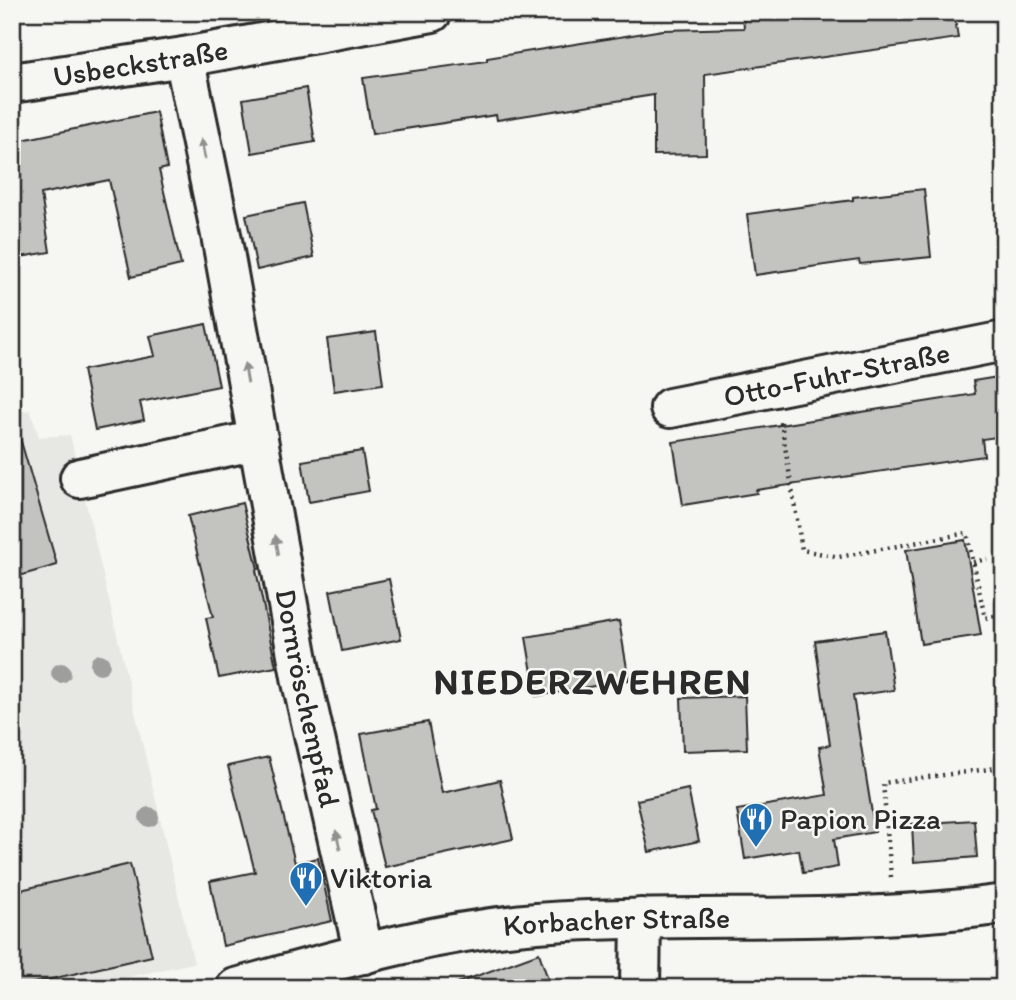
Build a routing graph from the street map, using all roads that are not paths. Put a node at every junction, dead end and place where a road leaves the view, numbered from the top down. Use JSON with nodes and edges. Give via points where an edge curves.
{"nodes":[{"id":1,"x":432,"y":12,"type":"edge"},
{"id":2,"x":184,"y":57,"type":"junction"},
{"id":3,"x":12,"y":83,"type":"edge"},
{"id":4,"x":1004,"y":341,"type":"edge"},
{"id":5,"x":670,"y":408,"type":"dead end"},
{"id":6,"x":258,"y":440,"type":"junction"},
{"id":7,"x":80,"y":478,"type":"dead end"},
{"id":8,"x":1004,"y":904,"type":"edge"},
{"id":9,"x":641,"y":918,"type":"junction"},
{"id":10,"x":365,"y":954,"type":"junction"},
{"id":11,"x":319,"y":977,"type":"edge"},
{"id":12,"x":236,"y":988,"type":"edge"},
{"id":13,"x":639,"y":988,"type":"edge"}],
"edges":[{"from":1,"to":2,"type":"street","name":"Usbeckstraße"},
{"from":2,"to":3,"type":"street","name":"Usbeckstraße"},
{"from":6,"to":2,"type":"street","name":"Dornröschenpfad","one_way":true},
{"from":4,"to":5,"type":"street","name":"Otto-Fuhr-Straße"},
{"from":6,"to":7,"type":"street"},
{"from":10,"to":6,"type":"street","name":"Dornröschenpfad","one_way":true,"via":[[302,682]]},
{"from":8,"to":9,"type":"street","name":"Korbacher Straße","via":[[894,914]]},
{"from":9,"to":10,"type":"street","name":"Korbacher Straße","via":[[534,923],[419,940]]},
{"from":9,"to":13,"type":"street"},
{"from":10,"to":11,"type":"street","name":"Korbacher Straße"},
{"from":11,"to":12,"type":"street","name":"Korbacher Straße"}]}
